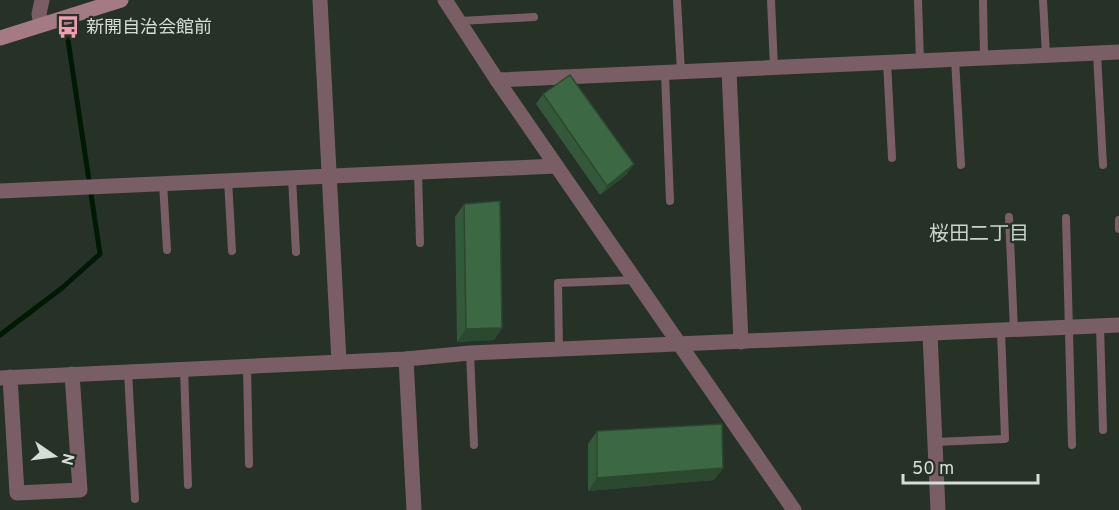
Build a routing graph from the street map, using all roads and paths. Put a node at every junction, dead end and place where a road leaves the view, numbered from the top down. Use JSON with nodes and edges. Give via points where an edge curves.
{"nodes":[{"id":1,"x":42,"y":0,"type":"edge"},
{"id":2,"x":122,"y":0,"type":"edge"},
{"id":3,"x":320,"y":0,"type":"edge"},
{"id":4,"x":445,"y":0,"type":"edge"},
{"id":5,"x":677,"y":0,"type":"edge"},
{"id":6,"x":771,"y":0,"type":"edge"},
{"id":7,"x":918,"y":0,"type":"edge"},
{"id":8,"x":983,"y":0,"type":"edge"},
{"id":9,"x":1043,"y":0,"type":"edge"},
{"id":10,"x":534,"y":17,"type":"dead end"},
{"id":11,"x":460,"y":21,"type":"junction"},
{"id":12,"x":41,"y":24,"type":"junction"},
{"id":13,"x":0,"y":38,"type":"edge"},
{"id":14,"x":1119,"y":52,"type":"edge"},
{"id":15,"x":1097,"y":53,"type":"junction"},
{"id":16,"x":1046,"y":55,"type":"junction"},
{"id":17,"x":984,"y":58,"type":"junction"},
{"id":18,"x":955,"y":59,"type":"junction"},
{"id":19,"x":920,"y":61,"type":"junction"},
{"id":20,"x":887,"y":63,"type":"junction"},
{"id":21,"x":774,"y":68,"type":"junction"},
{"id":22,"x":729,"y":70,"type":"junction"},
{"id":23,"x":681,"y":72,"type":"junction"},
{"id":24,"x":665,"y":73,"type":"junction"},
{"id":25,"x":497,"y":80,"type":"junction"},
{"id":26,"x":892,"y":158,"type":"dead end"},
{"id":27,"x":961,"y":165,"type":"dead end"},
{"id":28,"x":1103,"y":165,"type":"dead end"},
{"id":29,"x":556,"y":166,"type":"junction"},
{"id":30,"x":418,"y":172,"type":"junction"},
{"id":31,"x":330,"y":176,"type":"junction"},
{"id":32,"x":292,"y":177,"type":"junction"},
{"id":33,"x":228,"y":180,"type":"junction"},
{"id":34,"x":163,"y":183,"type":"junction"},
{"id":35,"x":0,"y":191,"type":"edge"},
{"id":36,"x":670,"y":201,"type":"dead end"},
{"id":37,"x":1009,"y":217,"type":"dead end"},
{"id":38,"x":1066,"y":218,"type":"dead end"},
{"id":39,"x":1119,"y":220,"type":"edge"},
{"id":40,"x":1119,"y":229,"type":"edge"},
{"id":41,"x":420,"y":243,"type":"dead end"},
{"id":42,"x":167,"y":250,"type":"dead end"},
{"id":43,"x":232,"y":251,"type":"dead end"},
{"id":44,"x":296,"y":252,"type":"dead end"},
{"id":45,"x":635,"y":280,"type":"junction"},
{"id":46,"x":1119,"y":325,"type":"edge"},
{"id":47,"x":1100,"y":326,"type":"junction"},
{"id":48,"x":1069,"y":328,"type":"junction"},
{"id":49,"x":1008,"y":330,"type":"junction"},
{"id":50,"x":930,"y":334,"type":"junction"},
{"id":51,"x":741,"y":342,"type":"junction"},
{"id":52,"x":680,"y":345,"type":"junction"},
{"id":53,"x":559,"y":350,"type":"junction"},
{"id":54,"x":470,"y":353,"type":"junction"},
{"id":55,"x":406,"y":359,"type":"junction"},
{"id":56,"x":339,"y":362,"type":"junction"},
{"id":57,"x":247,"y":366,"type":"junction"},
{"id":58,"x":184,"y":369,"type":"junction"},
{"id":59,"x":128,"y":372,"type":"junction"},
{"id":60,"x":72,"y":374,"type":"junction"},
{"id":61,"x":5,"y":377,"type":"edge"},
{"id":62,"x":1103,"y":430,"type":"dead end"},
{"id":63,"x":935,"y":442,"type":"junction"},
{"id":64,"x":474,"y":445,"type":"dead end"},
{"id":65,"x":1072,"y":445,"type":"dead end"},
{"id":66,"x":249,"y":464,"type":"dead end"},
{"id":67,"x":188,"y":484,"type":"dead end"},
{"id":68,"x":135,"y":499,"type":"dead end"},
{"id":69,"x":414,"y":510,"type":"edge"},
{"id":70,"x":794,"y":510,"type":"edge"},
{"id":71,"x":938,"y":510,"type":"edge"}],
"edges":[{"from":1,"to":12,"type":"street"},
{"from":2,"to":12,"type":"street"},
{"from":3,"to":31,"type":"street"},
{"from":4,"to":11,"type":"street"},
{"from":5,"to":23,"type":"lane"},
{"from":6,"to":21,"type":"lane"},
{"from":7,"to":19,"type":"lane"},
{"from":8,"to":17,"type":"lane"},
{"from":9,"to":16,"type":"lane"},
{"from":10,"to":11,"type":"lane"},
{"from":11,"to":25,"type":"street"},
{"from":12,"to":13,"type":"street"},
{"from":14,"to":15,"type":"street"},
{"from":15,"to":16,"type":"street"},
{"from":15,"to":28,"type":"lane"},
{"from":16,"to":17,"type":"street"},
{"from":17,"to":18,"type":"street"},
{"from":18,"to":19,"type":"street"},
{"from":18,"to":27,"type":"lane"},
{"from":19,"to":20,"type":"street"},
{"from":20,"to":21,"type":"street"},
{"from":20,"to":26,"type":"lane"},
{"from":21,"to":22,"type":"street"},
{"from":22,"to":23,"type":"street"},
{"from":22,"to":51,"type":"street"},
{"from":23,"to":24,"type":"street"},
{"from":24,"to":25,"type":"street"},
{"from":24,"to":36,"type":"lane"},
{"from":25,"to":29,"type":"street"},
{"from":29,"to":30,"type":"street"},
{"from":29,"to":45,"type":"street"},
{"from":30,"to":31,"type":"street"},
{"from":30,"to":41,"type":"lane"},
{"from":31,"to":32,"type":"street"},
{"from":31,"to":56,"type":"street"},
{"from":32,"to":33,"type":"street"},
{"from":32,"to":44,"type":"lane"},
{"from":33,"to":34,"type":"street"},
{"from":33,"to":43,"type":"lane"},
{"from":34,"to":35,"type":"street"},
{"from":34,"to":42,"type":"lane"},
{"from":37,"to":49,"type":"lane"},
{"from":38,"to":48,"type":"lane"},
{"from":39,"to":40,"type":"lane"},
{"from":45,"to":52,"type":"street"},
{"from":45,"to":53,"type":"lane","via":[[558,283]]},
{"from":46,"to":47,"type":"street"},
{"from":47,"to":48,"type":"street"},
{"from":47,"to":62,"type":"lane"},
{"from":48,"to":49,"type":"street"},
{"from":48,"to":65,"type":"lane"},
{"from":49,"to":50,"type":"street"},
{"from":49,"to":63,"type":"lane","via":[[1005,439]]},
{"from":50,"to":51,"type":"street"},
{"from":50,"to":63,"type":"street"},
{"from":51,"to":52,"type":"street"},
{"from":52,"to":53,"type":"street"},
{"from":52,"to":70,"type":"street"},
{"from":53,"to":54,"type":"street"},
{"from":54,"to":55,"type":"street"},
{"from":54,"to":64,"type":"lane"},
{"from":55,"to":56,"type":"street"},
{"from":55,"to":69,"type":"street"},
{"from":56,"to":57,"type":"street"},
{"from":57,"to":58,"type":"street"},
{"from":57,"to":66,"type":"lane"},
{"from":58,"to":59,"type":"street"},
{"from":58,"to":67,"type":"lane"},
{"from":59,"to":60,"type":"street"},
{"from":59,"to":68,"type":"lane"},
{"from":60,"to":61,"type":"street"},
{"from":60,"to":61,"type":"street","via":[[80,490],[48,492],[17,493]]},
{"from":63,"to":71,"type":"street"}]}
